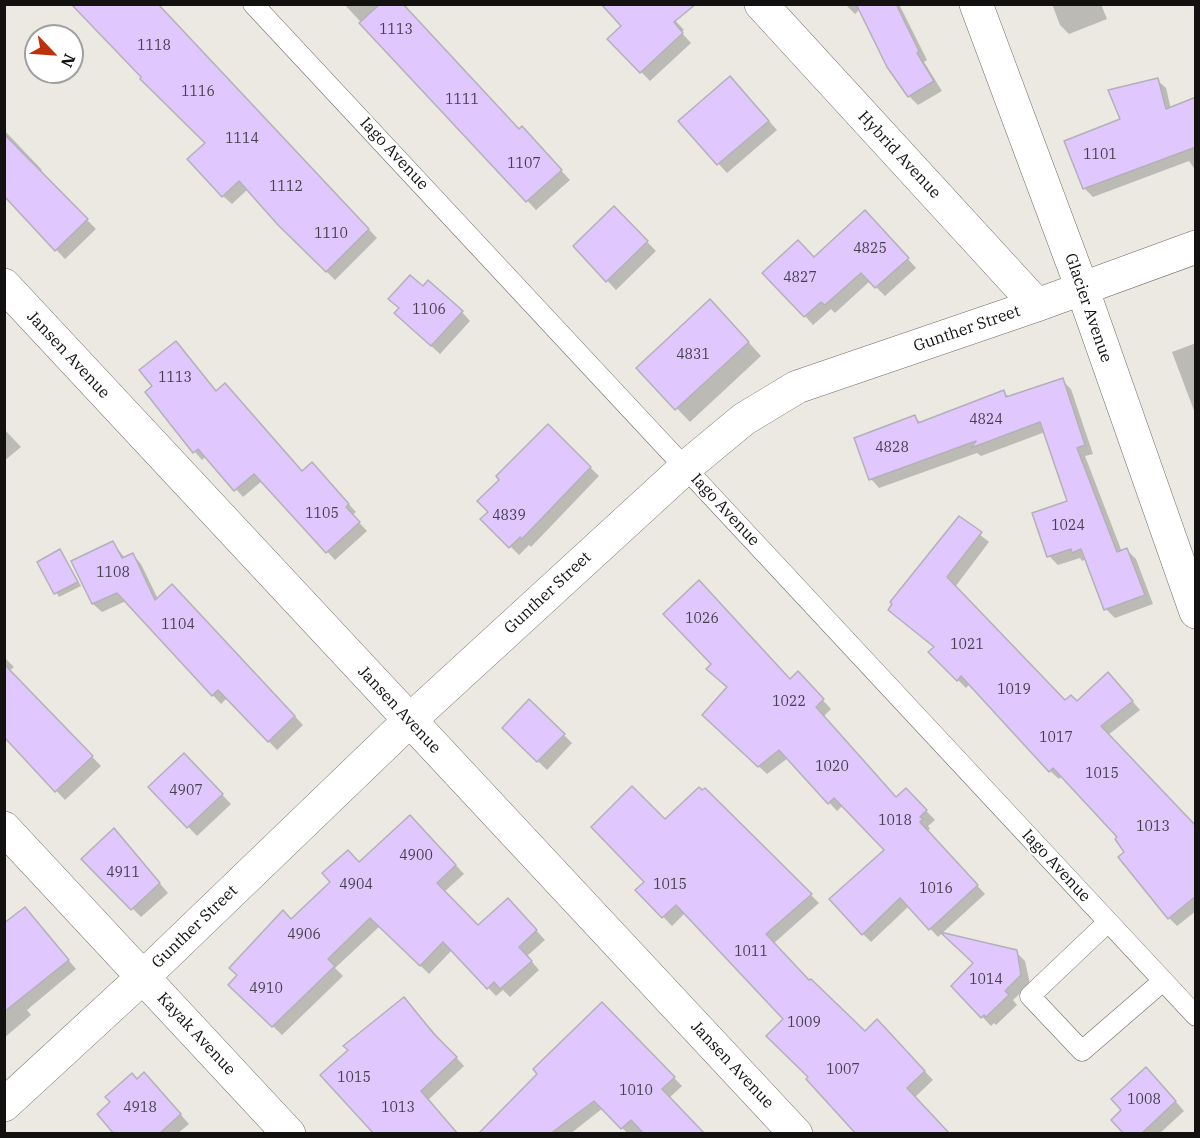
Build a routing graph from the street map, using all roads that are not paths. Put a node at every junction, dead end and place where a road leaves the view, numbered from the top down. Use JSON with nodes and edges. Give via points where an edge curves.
{"nodes":[{"id":1,"x":253,"y":4,"type":"edge"},
{"id":2,"x":761,"y":4,"type":"edge"},
{"id":3,"x":976,"y":4,"type":"edge"},
{"id":4,"x":1196,"y":247,"type":"edge"},
{"id":5,"x":4,"y":285,"type":"edge"},
{"id":6,"x":1082,"y":288,"type":"junction"},
{"id":7,"x":1037,"y":305,"type":"junction"},
{"id":8,"x":686,"y":467,"type":"junction"},
{"id":9,"x":1196,"y":612,"type":"edge"},
{"id":10,"x":409,"y":721,"type":"junction"},
{"id":11,"x":4,"y":828,"type":"edge"},
{"id":12,"x":1108,"y":922,"type":"junction"},
{"id":13,"x":143,"y":977,"type":"junction"},
{"id":14,"x":1163,"y":981,"type":"junction"},
{"id":15,"x":1196,"y":1016,"type":"edge"},
{"id":16,"x":4,"y":1105,"type":"edge"},
{"id":17,"x":290,"y":1134,"type":"edge"},
{"id":18,"x":796,"y":1134,"type":"edge"}],
"edges":[{"from":1,"to":8,"type":"lane","name":"Iago Avenue"},
{"from":2,"to":7,"type":"street","name":"Hybrid Avenue"},
{"from":3,"to":6,"type":"street","name":"Glacier Avenue"},
{"from":4,"to":6,"type":"street","name":"Gunther Street"},
{"from":5,"to":10,"type":"street","name":"Jansen Avenue"},
{"from":6,"to":7,"type":"street","name":"Gunther Street"},
{"from":6,"to":9,"type":"street","name":"Glacier Avenue"},
{"from":7,"to":8,"type":"street","name":"Gunther Street","via":[[789,390],[744,419]]},
{"from":8,"to":10,"type":"street","name":"Gunther Street"},
{"from":8,"to":12,"type":"lane","name":"Iago Avenue"},
{"from":10,"to":13,"type":"street","name":"Gunther Street"},
{"from":10,"to":18,"type":"street","name":"Jansen Avenue"},
{"from":11,"to":13,"type":"street","name":"Kayak Avenue"},
{"from":12,"to":14,"type":"lane","name":"Iago Avenue"},
{"from":12,"to":14,"type":"lane","via":[[1030,996],[1082,1052]]},
{"from":13,"to":16,"type":"street","name":"Gunther Street"},
{"from":13,"to":17,"type":"street","name":"Kayak Avenue"},
{"from":14,"to":15,"type":"lane","name":"Iago Avenue"}]}
